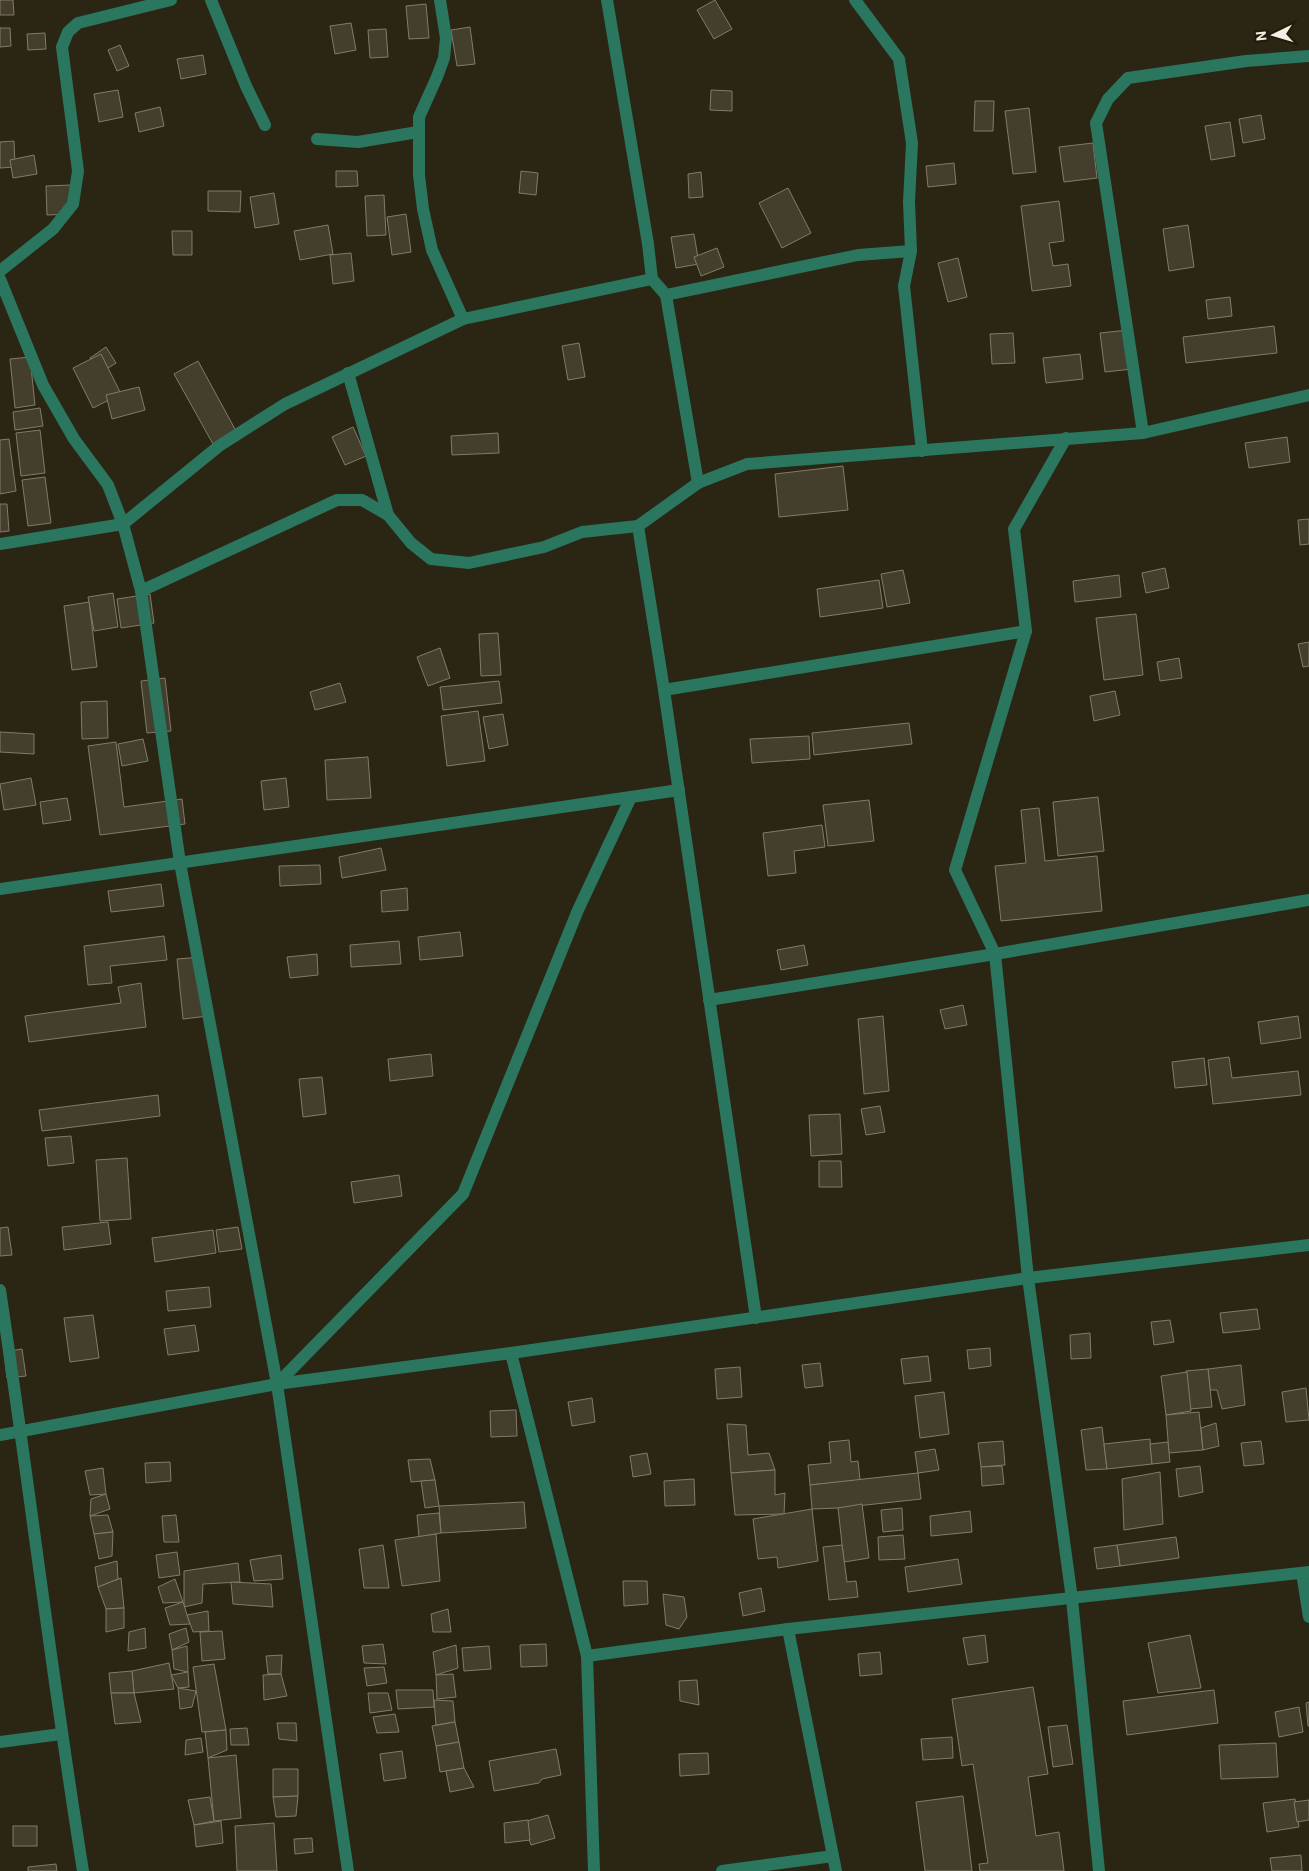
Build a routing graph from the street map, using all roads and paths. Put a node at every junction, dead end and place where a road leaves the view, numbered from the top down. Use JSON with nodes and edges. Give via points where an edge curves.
{"nodes":[{"id":1,"x":171,"y":0,"type":"edge"},
{"id":2,"x":210,"y":0,"type":"edge"},
{"id":3,"x":440,"y":0,"type":"edge"},
{"id":4,"x":607,"y":0,"type":"edge"},
{"id":5,"x":855,"y":0,"type":"edge"},
{"id":6,"x":1309,"y":56,"type":"edge"},
{"id":7,"x":265,"y":125,"type":"dead end"},
{"id":8,"x":418,"y":132,"type":"junction"},
{"id":9,"x":317,"y":139,"type":"dead end"},
{"id":10,"x":911,"y":251,"type":"junction"},
{"id":11,"x":0,"y":271,"type":"edge"},
{"id":12,"x":0,"y":279,"type":"edge"},
{"id":13,"x":652,"y":279,"type":"junction"},
{"id":14,"x":666,"y":295,"type":"junction"},
{"id":15,"x":463,"y":319,"type":"junction"},
{"id":16,"x":348,"y":373,"type":"junction"},
{"id":17,"x":1309,"y":395,"type":"edge"},
{"id":18,"x":1143,"y":433,"type":"junction"},
{"id":19,"x":1066,"y":438,"type":"junction"},
{"id":20,"x":922,"y":451,"type":"junction"},
{"id":21,"x":698,"y":483,"type":"junction"},
{"id":22,"x":388,"y":515,"type":"junction"},
{"id":23,"x":123,"y":524,"type":"junction"},
{"id":24,"x":638,"y":526,"type":"junction"},
{"id":25,"x":0,"y":544,"type":"edge"},
{"id":26,"x":141,"y":591,"type":"junction"},
{"id":27,"x":1026,"y":631,"type":"junction"},
{"id":28,"x":664,"y":690,"type":"junction"},
{"id":29,"x":679,"y":790,"type":"junction"},
{"id":30,"x":631,"y":797,"type":"junction"},
{"id":31,"x":180,"y":863,"type":"junction"},
{"id":32,"x":0,"y":889,"type":"edge"},
{"id":33,"x":1309,"y":900,"type":"edge"},
{"id":34,"x":995,"y":954,"type":"junction"},
{"id":35,"x":709,"y":1000,"type":"junction"},
{"id":36,"x":1309,"y":1244,"type":"edge"},
{"id":37,"x":1028,"y":1278,"type":"junction"},
{"id":38,"x":0,"y":1290,"type":"edge"},
{"id":39,"x":756,"y":1318,"type":"junction"},
{"id":40,"x":511,"y":1353,"type":"junction"},
{"id":41,"x":277,"y":1384,"type":"junction"},
{"id":42,"x":21,"y":1431,"type":"junction"},
{"id":43,"x":0,"y":1435,"type":"edge"},
{"id":44,"x":1306,"y":1573,"type":"edge"},
{"id":45,"x":1072,"y":1599,"type":"junction"},
{"id":46,"x":1309,"y":1617,"type":"edge"},
{"id":47,"x":788,"y":1629,"type":"junction"},
{"id":48,"x":587,"y":1656,"type":"junction"},
{"id":49,"x":61,"y":1734,"type":"junction"},
{"id":50,"x":0,"y":1742,"type":"edge"},
{"id":51,"x":833,"y":1856,"type":"junction"},
{"id":52,"x":83,"y":1871,"type":"edge"},
{"id":53,"x":348,"y":1871,"type":"edge"},
{"id":54,"x":594,"y":1871,"type":"edge"},
{"id":55,"x":722,"y":1871,"type":"edge"},
{"id":56,"x":836,"y":1871,"type":"edge"},
{"id":57,"x":1099,"y":1871,"type":"edge"}],
"edges":[{"from":1,"to":11,"type":"street","via":[[78,23],[68,32],[62,47],[78,171],[73,204],[54,229]]},
{"from":2,"to":7,"type":"street"},
{"from":3,"to":8,"type":"street","via":[[446,38],[444,58],[419,117]]},
{"from":4,"to":13,"type":"street"},
{"from":5,"to":10,"type":"street","via":[[899,59],[912,143]]},
{"from":6,"to":18,"type":"street","via":[[1246,61],[1128,78],[1108,99],[1096,123]]},
{"from":8,"to":9,"type":"street","via":[[358,142]]},
{"from":8,"to":15,"type":"street","via":[[423,209],[432,250]]},
{"from":10,"to":14,"type":"street","via":[[858,255]]},
{"from":10,"to":20,"type":"street","via":[[904,286]]},
{"from":12,"to":23,"type":"street","via":[[44,385],[74,439],[108,485]]},
{"from":13,"to":14,"type":"street"},
{"from":13,"to":15,"type":"street"},
{"from":14,"to":21,"type":"street"},
{"from":15,"to":16,"type":"street"},
{"from":16,"to":22,"type":"street"},
{"from":16,"to":23,"type":"street","via":[[285,404],[219,446]]},
{"from":17,"to":18,"type":"street"},
{"from":18,"to":19,"type":"street"},
{"from":19,"to":20,"type":"street"},
{"from":19,"to":27,"type":"street","via":[[1014,529]]},
{"from":20,"to":21,"type":"street","via":[[746,464]]},
{"from":21,"to":24,"type":"street"},
{"from":22,"to":24,"type":"street","via":[[411,543],[431,559],[469,563],[544,547],[582,532]]},
{"from":22,"to":26,"type":"street","via":[[362,500],[338,500]]},
{"from":23,"to":25,"type":"street"},
{"from":23,"to":26,"type":"street"},
{"from":24,"to":28,"type":"street"},
{"from":26,"to":31,"type":"street"},
{"from":27,"to":28,"type":"street"},
{"from":27,"to":34,"type":"street","via":[[955,870]]},
{"from":28,"to":29,"type":"street"},
{"from":29,"to":30,"type":"street"},
{"from":29,"to":35,"type":"street"},
{"from":30,"to":31,"type":"street"},
{"from":30,"to":41,"type":"street","via":[[578,910],[463,1194]]},
{"from":31,"to":32,"type":"street"},
{"from":31,"to":41,"type":"street"},
{"from":33,"to":34,"type":"street"},
{"from":34,"to":35,"type":"street"},
{"from":34,"to":37,"type":"street"},
{"from":35,"to":39,"type":"street"},
{"from":36,"to":37,"type":"street"},
{"from":37,"to":39,"type":"street"},
{"from":37,"to":45,"type":"street"},
{"from":38,"to":42,"type":"street"},
{"from":39,"to":40,"type":"street"},
{"from":40,"to":41,"type":"street"},
{"from":40,"to":48,"type":"street"},
{"from":41,"to":42,"type":"street"},
{"from":41,"to":53,"type":"street"},
{"from":42,"to":43,"type":"street"},
{"from":42,"to":49,"type":"street"},
{"from":44,"to":45,"type":"street"},
{"from":44,"to":46,"type":"street"},
{"from":45,"to":47,"type":"street"},
{"from":45,"to":57,"type":"street"},
{"from":47,"to":48,"type":"street"},
{"from":47,"to":51,"type":"street"},
{"from":48,"to":54,"type":"street"},
{"from":49,"to":50,"type":"street"},
{"from":49,"to":52,"type":"street"},
{"from":51,"to":55,"type":"street"},
{"from":51,"to":56,"type":"street"}]}
